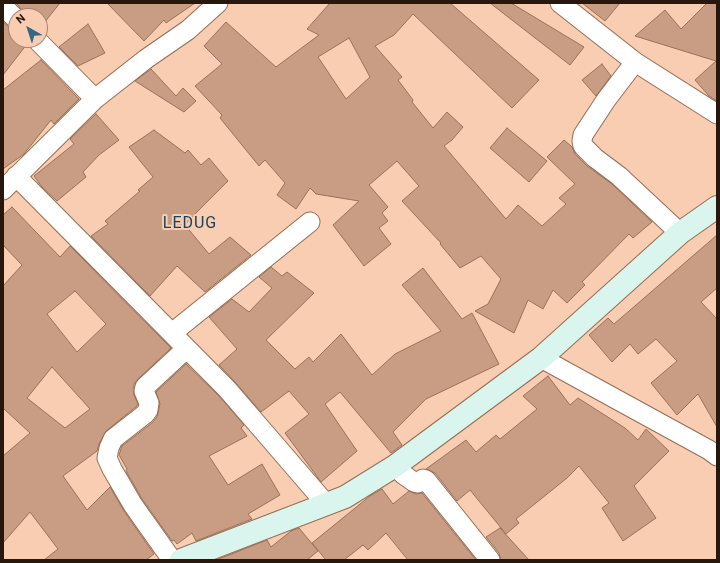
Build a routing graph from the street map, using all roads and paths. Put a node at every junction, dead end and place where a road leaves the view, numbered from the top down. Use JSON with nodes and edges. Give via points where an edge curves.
{"nodes":[{"id":1,"x":218,"y":3,"type":"edge"},
{"id":2,"x":560,"y":3,"type":"edge"},
{"id":3,"x":45,"y":48,"type":"edge"},
{"id":4,"x":635,"y":62,"type":"junction"},
{"id":5,"x":95,"y":99,"type":"junction"},
{"id":6,"x":717,"y":114,"type":"edge"},
{"id":7,"x":16,"y":176,"type":"junction"},
{"id":8,"x":3,"y":190,"type":"edge"},
{"id":9,"x":717,"y":207,"type":"edge"},
{"id":10,"x":310,"y":222,"type":"dead end"},
{"id":11,"x":680,"y":233,"type":"junction"},
{"id":12,"x":172,"y":333,"type":"junction"},
{"id":13,"x":186,"y":349,"type":"junction"},
{"id":14,"x":540,"y":358,"type":"junction"},
{"id":15,"x":717,"y":456,"type":"edge"},
{"id":16,"x":395,"y":466,"type":"junction"},
{"id":17,"x":327,"y":505,"type":"junction"},
{"id":18,"x":172,"y":560,"type":"edge"},
{"id":19,"x":181,"y":560,"type":"edge"},
{"id":20,"x":490,"y":560,"type":"edge"}],
"edges":[{"from":1,"to":5,"type":"street","via":[[188,30]]},
{"from":2,"to":4,"type":"street"},
{"from":3,"to":5,"type":"street"},
{"from":4,"to":6,"type":"street"},
{"from":4,"to":11,"type":"street","via":[[583,135],[583,146]]},
{"from":5,"to":7,"type":"street"},
{"from":7,"to":8,"type":"street"},
{"from":7,"to":12,"type":"street"},
{"from":9,"to":11,"type":"street"},
{"from":10,"to":12,"type":"street"},
{"from":11,"to":14,"type":"street"},
{"from":12,"to":13,"type":"street"},
{"from":13,"to":17,"type":"street","via":[[227,388]]},
{"from":13,"to":18,"type":"street","via":[[145,387],[148,410],[113,439],[107,458],[133,505]]},
{"from":14,"to":15,"type":"street"},
{"from":14,"to":16,"type":"street"},
{"from":16,"to":17,"type":"street","via":[[345,497]]},
{"from":16,"to":20,"type":"street","via":[[414,482],[426,480]]},
{"from":17,"to":19,"type":"street"}]}
